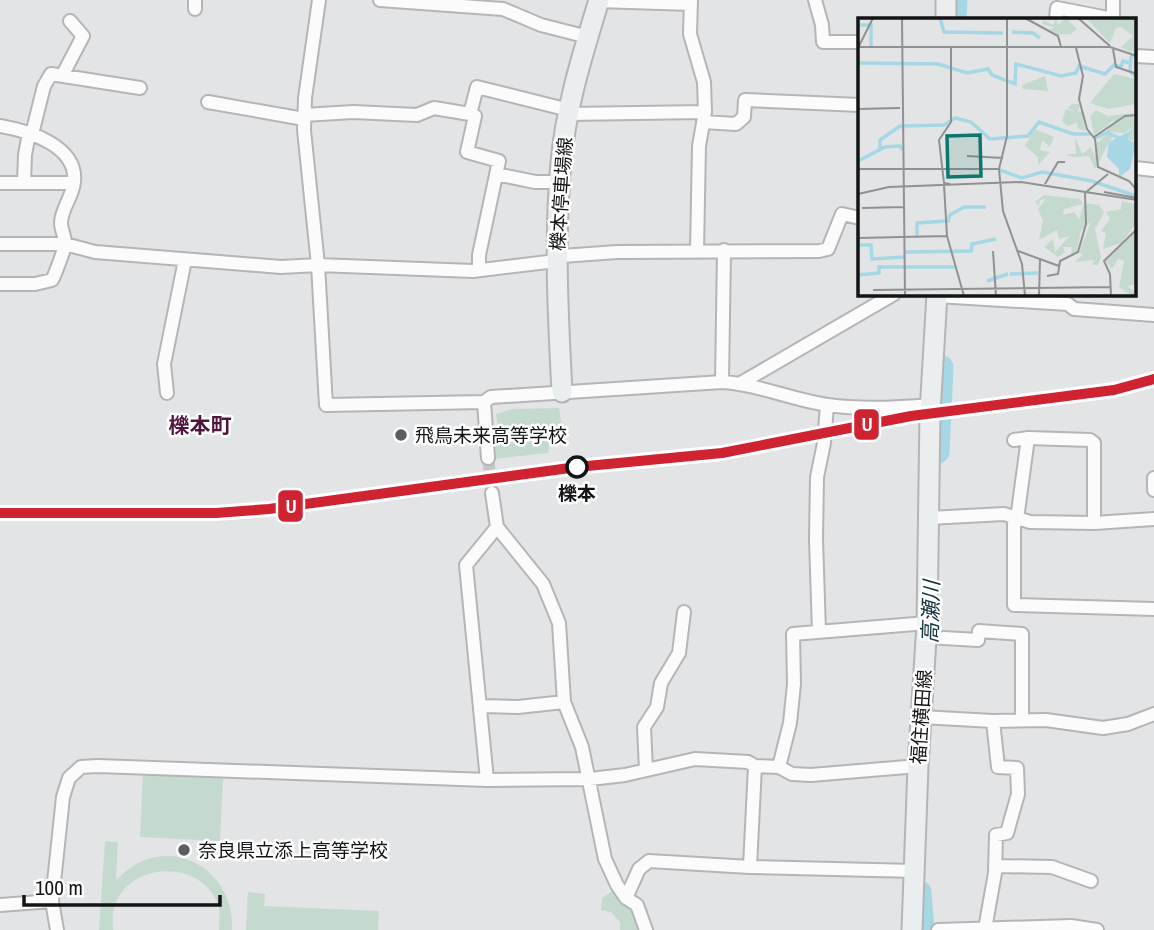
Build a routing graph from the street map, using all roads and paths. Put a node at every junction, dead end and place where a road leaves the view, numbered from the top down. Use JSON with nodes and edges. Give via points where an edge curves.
{"nodes":[{"id":1,"x":319,"y":0,"type":"edge"},
{"id":2,"x":380,"y":0,"type":"edge"},
{"id":3,"x":815,"y":0,"type":"edge"},
{"id":4,"x":946,"y":0,"type":"edge"},
{"id":5,"x":1113,"y":0,"type":"edge"},
{"id":6,"x":598,"y":1,"type":"edge"},
{"id":7,"x":691,"y":2,"type":"edge"},
{"id":8,"x":504,"y":5,"type":"edge"},
{"id":9,"x":946,"y":18,"type":"edge"},
{"id":10,"x":1056,"y":18,"type":"edge"},
{"id":11,"x":1108,"y":18,"type":"edge"},
{"id":12,"x":1113,"y":18,"type":"edge"},
{"id":13,"x":70,"y":22,"type":"dead end"},
{"id":14,"x":588,"y":37,"type":"junction"},
{"id":15,"x":858,"y":42,"type":"edge"},
{"id":16,"x":1136,"y":56,"type":"edge"},
{"id":17,"x":1154,"y":57,"type":"edge"},
{"id":18,"x":62,"y":76,"type":"junction"},
{"id":19,"x":140,"y":88,"type":"dead end"},
{"id":20,"x":208,"y":102,"type":"dead end"},
{"id":21,"x":858,"y":105,"type":"edge"},
{"id":22,"x":569,"y":112,"type":"junction"},
{"id":23,"x":470,"y":114,"type":"junction"},
{"id":24,"x":304,"y":117,"type":"junction"},
{"id":25,"x":704,"y":117,"type":"junction"},
{"id":26,"x":0,"y":126,"type":"edge"},
{"id":27,"x":31,"y":133,"type":"junction"},
{"id":28,"x":1136,"y":169,"type":"edge"},
{"id":29,"x":1154,"y":170,"type":"edge"},
{"id":30,"x":496,"y":174,"type":"junction"},
{"id":31,"x":560,"y":182,"type":"junction"},
{"id":32,"x":0,"y":183,"type":"edge"},
{"id":33,"x":24,"y":183,"type":"junction"},
{"id":34,"x":74,"y":183,"type":"junction"},
{"id":35,"x":858,"y":218,"type":"edge"},
{"id":36,"x":0,"y":244,"type":"edge"},
{"id":37,"x":65,"y":244,"type":"junction"},
{"id":38,"x":724,"y":250,"type":"junction"},
{"id":39,"x":696,"y":251,"type":"junction"},
{"id":40,"x":185,"y":260,"type":"junction"},
{"id":41,"x":556,"y":261,"type":"junction"},
{"id":42,"x":318,"y":265,"type":"junction"},
{"id":43,"x":479,"y":270,"type":"junction"},
{"id":44,"x":0,"y":284,"type":"edge"},
{"id":45,"x":891,"y":296,"type":"edge"},
{"id":46,"x":937,"y":296,"type":"edge"},
{"id":47,"x":952,"y":296,"type":"edge"},
{"id":48,"x":1154,"y":315,"type":"edge"},
{"id":49,"x":722,"y":382,"type":"junction"},
{"id":50,"x":741,"y":383,"type":"junction"},
{"id":51,"x":562,"y":392,"type":"junction"},
{"id":52,"x":167,"y":393,"type":"dead end"},
{"id":53,"x":484,"y":402,"type":"junction"},
{"id":54,"x":827,"y":405,"type":"junction"},
{"id":55,"x":931,"y":405,"type":"junction"},
{"id":56,"x":488,"y":458,"type":"tunnel mouth"},
{"id":57,"x":1154,"y":478,"type":"edge"},
{"id":58,"x":1154,"y":489,"type":"edge"},
{"id":59,"x":492,"y":493,"type":"tunnel mouth"},
{"id":60,"x":935,"y":518,"type":"junction"},
{"id":61,"x":1016,"y":519,"type":"junction"},
{"id":62,"x":1154,"y":519,"type":"edge"},
{"id":63,"x":1094,"y":523,"type":"junction"},
{"id":64,"x":497,"y":527,"type":"junction"},
{"id":65,"x":1154,"y":609,"type":"edge"},
{"id":66,"x":684,"y":612,"type":"dead end"},
{"id":67,"x":927,"y":630,"type":"junction"},
{"id":68,"x":819,"y":632,"type":"junction"},
{"id":69,"x":564,"y":702,"type":"junction"},
{"id":70,"x":481,"y":706,"type":"junction"},
{"id":71,"x":1154,"y":714,"type":"edge"},
{"id":72,"x":921,"y":717,"type":"junction"},
{"id":73,"x":1022,"y":719,"type":"junction"},
{"id":74,"x":992,"y":721,"type":"junction"},
{"id":75,"x":755,"y":766,"type":"junction"},
{"id":76,"x":918,"y":766,"type":"junction"},
{"id":77,"x":779,"y":767,"type":"junction"},
{"id":78,"x":646,"y":770,"type":"junction"},
{"id":79,"x":590,"y":779,"type":"junction"},
{"id":80,"x":487,"y":780,"type":"junction"},
{"id":81,"x":995,"y":866,"type":"junction"},
{"id":82,"x":750,"y":867,"type":"junction"},
{"id":83,"x":915,"y":871,"type":"junction"},
{"id":84,"x":1091,"y":881,"type":"dead end"},
{"id":85,"x":626,"y":898,"type":"junction"},
{"id":86,"x":52,"y":901,"type":"junction"},
{"id":87,"x":0,"y":905,"type":"edge"},
{"id":88,"x":978,"y":929,"type":"edge"},
{"id":89,"x":57,"y":930,"type":"edge"},
{"id":90,"x":646,"y":930,"type":"edge"},
{"id":91,"x":912,"y":930,"type":"edge"},
{"id":92,"x":938,"y":930,"type":"edge"},
{"id":93,"x":1097,"y":930,"type":"edge"}],
"edges":[{"from":1,"to":24,"type":"street"},
{"from":2,"to":8,"type":"street"},
{"from":3,"to":15,"type":"street","via":[[823,42]]},
{"from":4,"to":9,"type":"main road"},
{"from":5,"to":12,"type":"street"},
{"from":6,"to":7,"type":"street"},
{"from":6,"to":14,"type":"main road","name":"櫟本停車場線"},
{"from":7,"to":25,"type":"street","via":[[690,34],[704,82]]},
{"from":8,"to":14,"type":"street","via":[[541,25]]},
{"from":10,"to":11,"type":"street","via":[[1057,8]]},
{"from":13,"to":18,"type":"street","via":[[83,36]]},
{"from":14,"to":22,"type":"main road","name":"櫟本停車場線"},
{"from":16,"to":17,"type":"street"},
{"from":18,"to":19,"type":"street"},
{"from":18,"to":27,"type":"street","via":[[51,74],[44,86]]},
{"from":20,"to":24,"type":"street"},
{"from":21,"to":25,"type":"street","via":[[745,100],[744,117],[736,124]]},
{"from":22,"to":23,"type":"street","via":[[477,87]]},
{"from":22,"to":25,"type":"street"},
{"from":22,"to":31,"type":"main road","name":"櫟本停車場線"},
{"from":23,"to":24,"type":"street","via":[[434,108],[417,115],[353,112]]},
{"from":23,"to":30,"type":"street","via":[[475,116],[467,152],[499,161]]},
{"from":24,"to":42,"type":"street"},
{"from":25,"to":39,"type":"street"},
{"from":26,"to":27,"type":"street"},
{"from":27,"to":33,"type":"street"},
{"from":27,"to":34,"type":"street","via":[[67,156]]},
{"from":28,"to":29,"type":"street"},
{"from":30,"to":31,"type":"street"},
{"from":30,"to":43,"type":"street"},
{"from":31,"to":41,"type":"main road","name":"櫟本停車場線"},
{"from":32,"to":33,"type":"street"},
{"from":33,"to":34,"type":"street"},
{"from":34,"to":37,"type":"street","via":[[61,223]]},
{"from":35,"to":38,"type":"street","via":[[842,214],[828,248],[819,251]]},
{"from":36,"to":37,"type":"street"},
{"from":37,"to":40,"type":"street","via":[[95,252]]},
{"from":37,"to":44,"type":"street","via":[[52,280]]},
{"from":38,"to":39,"type":"street"},
{"from":38,"to":49,"type":"street"},
{"from":39,"to":41,"type":"street","via":[[617,251],[562,256]]},
{"from":40,"to":42,"type":"street"},
{"from":40,"to":52,"type":"street","via":[[164,364]]},
{"from":41,"to":43,"type":"street"},
{"from":41,"to":51,"type":"main road","name":"櫟本停車場線"},
{"from":42,"to":43,"type":"street"},
{"from":42,"to":53,"type":"street","via":[[326,405]]},
{"from":45,"to":50,"type":"street"},
{"from":46,"to":55,"type":"main road","name":"福住横田線"},
{"from":47,"to":48,"type":"street"},
{"from":49,"to":50,"type":"street"},
{"from":49,"to":51,"type":"street"},
{"from":50,"to":54,"type":"street"},
{"from":51,"to":53,"type":"street","via":[[491,397]]},
{"from":53,"to":56,"type":"street"},
{"from":54,"to":55,"type":"street"},
{"from":54,"to":68,"type":"street","via":[[817,477]]},
{"from":55,"to":60,"type":"main road","name":"福住横田線"},
{"from":57,"to":58,"type":"street"},
{"from":59,"to":64,"type":"street"},
{"from":60,"to":61,"type":"street","via":[[1004,514]]},
{"from":60,"to":67,"type":"main road","name":"福住横田線"},
{"from":61,"to":63,"type":"street"},
{"from":61,"to":63,"type":"street","via":[[1021,439],[1090,440],[1094,443]]},
{"from":61,"to":65,"type":"street","via":[[1014,605]]},
{"from":62,"to":63,"type":"street"},
{"from":64,"to":69,"type":"street","via":[[543,584],[559,623]]},
{"from":64,"to":70,"type":"street","via":[[466,565]]},
{"from":66,"to":78,"type":"street","via":[[679,653],[644,727]]},
{"from":67,"to":68,"type":"street"},
{"from":67,"to":72,"type":"main road","name":"福住横田線"},
{"from":67,"to":73,"type":"street","via":[[978,640],[979,631],[1022,634]]},
{"from":68,"to":77,"type":"street","via":[[793,634],[790,723]]},
{"from":69,"to":70,"type":"street"},
{"from":69,"to":79,"type":"street"},
{"from":70,"to":80,"type":"street"},
{"from":71,"to":73,"type":"street","via":[[1103,728]]},
{"from":72,"to":74,"type":"street"},
{"from":72,"to":76,"type":"main road","name":"福住横田線"},
{"from":73,"to":74,"type":"street"},
{"from":74,"to":81,"type":"street","via":[[998,767],[1017,768],[1018,794],[1007,832],[996,835]]},
{"from":75,"to":77,"type":"street"},
{"from":75,"to":78,"type":"street","via":[[695,759]]},
{"from":75,"to":82,"type":"street"},
{"from":76,"to":77,"type":"street","via":[[811,775],[792,774]]},
{"from":76,"to":83,"type":"main road","name":"福住横田線"},
{"from":78,"to":79,"type":"street"},
{"from":79,"to":80,"type":"street"},
{"from":79,"to":85,"type":"street","via":[[605,859]]},
{"from":80,"to":86,"type":"street","via":[[81,767],[69,778],[63,797]]},
{"from":81,"to":84,"type":"street","via":[[1052,867]]},
{"from":81,"to":88,"type":"street"},
{"from":82,"to":83,"type":"street"},
{"from":82,"to":85,"type":"street","via":[[649,861],[639,869]]},
{"from":83,"to":91,"type":"main road","name":"福住横田線"},
{"from":85,"to":90,"type":"street","via":[[637,905]]},
{"from":86,"to":87,"type":"street"},
{"from":86,"to":89,"type":"street"},
{"from":88,"to":92,"type":"street"},
{"from":88,"to":93,"type":"street","via":[[1071,926]]}]}
